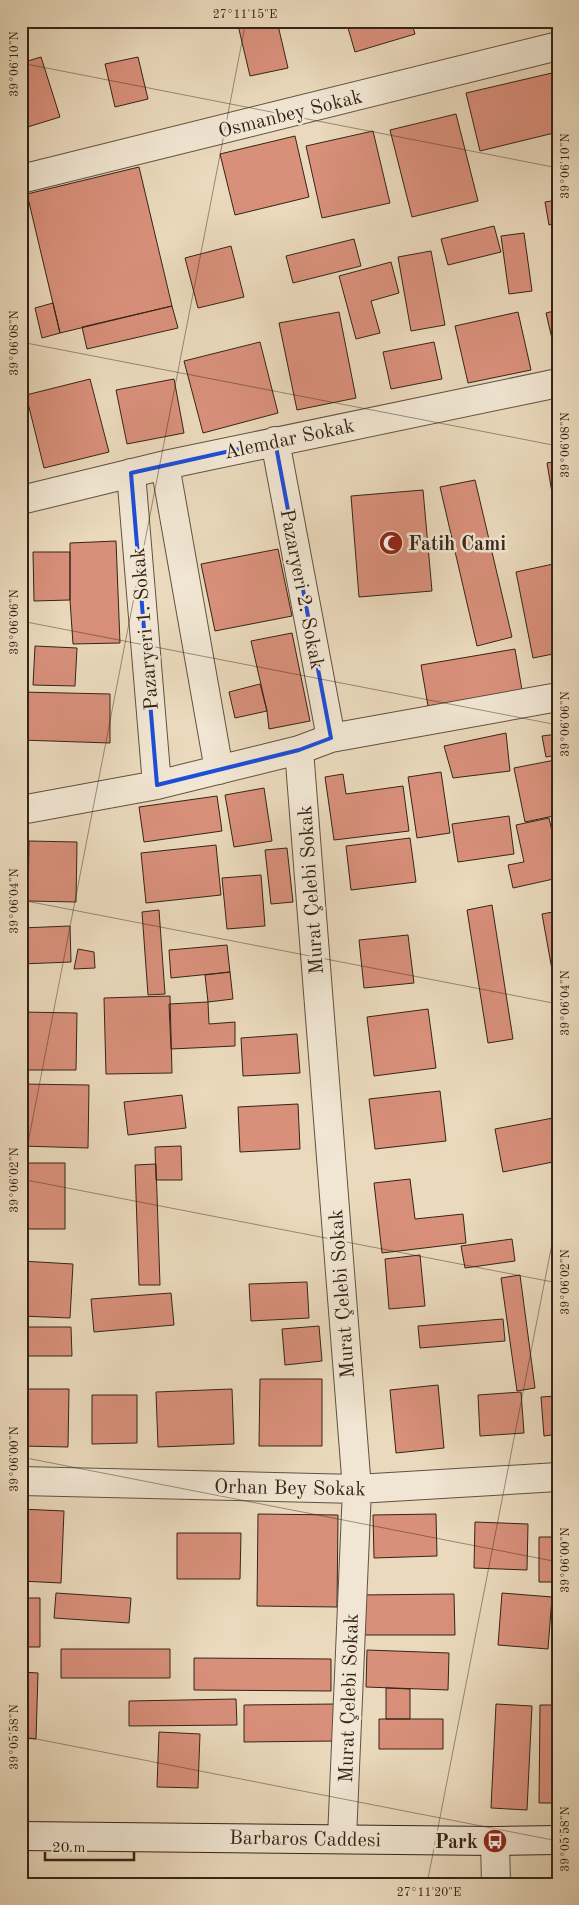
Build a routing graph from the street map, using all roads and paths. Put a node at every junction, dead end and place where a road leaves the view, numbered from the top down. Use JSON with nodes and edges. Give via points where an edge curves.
{"nodes":[{"id":1,"x":558,"y":46,"type":"edge"},
{"id":2,"x":21,"y":179,"type":"edge"},
{"id":3,"x":558,"y":383,"type":"edge"},
{"id":4,"x":275,"y":441,"type":"junction"},
{"id":5,"x":165,"y":464,"type":"junction"},
{"id":6,"x":131,"y":473,"type":"junction"},
{"id":7,"x":21,"y":500,"type":"edge"},
{"id":8,"x":558,"y":697,"type":"edge"},
{"id":9,"x":331,"y":738,"type":"junction"},
{"id":10,"x":299,"y":750,"type":"junction"},
{"id":11,"x":219,"y":770,"type":"junction"},
{"id":12,"x":157,"y":785,"type":"junction"},
{"id":13,"x":21,"y":810,"type":"edge"},
{"id":14,"x":558,"y":1477,"type":"edge"},
{"id":15,"x":21,"y":1481,"type":"edge"},
{"id":16,"x":357,"y":1489,"type":"junction"},
{"id":17,"x":21,"y":1836,"type":"edge"},
{"id":18,"x":342,"y":1838,"type":"junction"},
{"id":19,"x":558,"y":1840,"type":"edge"},
{"id":20,"x":495,"y":1841,"type":"junction"},
{"id":21,"x":496,"y":1884,"type":"edge"}],
"edges":[{"from":1,"to":2,"type":"street","name":"Osmanbey Sokak"},
{"from":3,"to":4,"type":"street","name":"Alemdar Sokak"},
{"from":4,"to":5,"type":"street","name":"Alemdar Sokak"},
{"from":4,"to":9,"type":"street","name":"Pazaryeri 2. Sokak"},
{"from":5,"to":6,"type":"street","name":"Alemdar Sokak"},
{"from":5,"to":11,"type":"street"},
{"from":6,"to":7,"type":"street","name":"Alemdar Sokak"},
{"from":6,"to":12,"type":"street","name":"Pazaryeri 1. Sokak"},
{"from":8,"to":9,"type":"street"},
{"from":9,"to":10,"type":"street"},
{"from":10,"to":11,"type":"street"},
{"from":10,"to":16,"type":"street","name":"Murat Çelebi Sokak"},
{"from":11,"to":12,"type":"street"},
{"from":12,"to":13,"type":"street"},
{"from":14,"to":16,"type":"street","name":"Orhan Bey Sokak"},
{"from":15,"to":16,"type":"street","name":"Orhan Bey Sokak"},
{"from":16,"to":18,"type":"street","name":"Murat Çelebi Sokak"},
{"from":17,"to":18,"type":"street","name":"Barbaros Caddesi"},
{"from":18,"to":20,"type":"street","name":"Barbaros Caddesi"},
{"from":19,"to":20,"type":"street","name":"Barbaros Caddesi"},
{"from":20,"to":21,"type":"street"}]}
